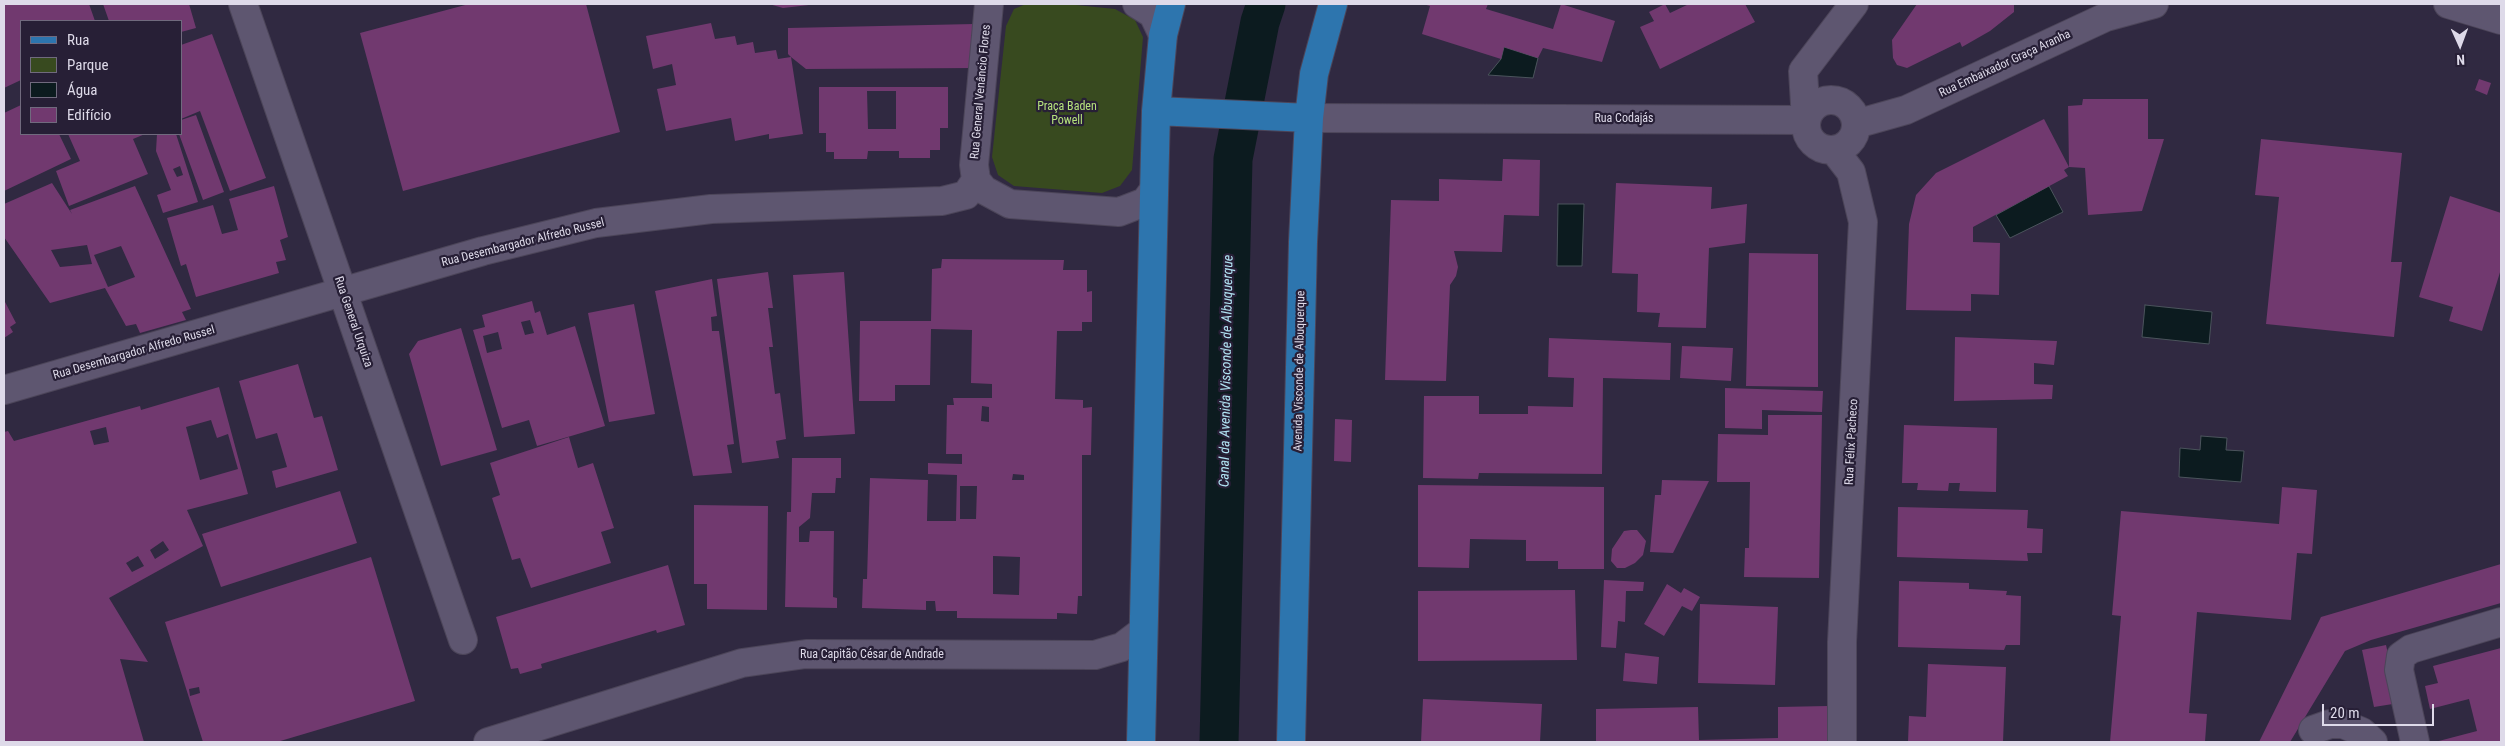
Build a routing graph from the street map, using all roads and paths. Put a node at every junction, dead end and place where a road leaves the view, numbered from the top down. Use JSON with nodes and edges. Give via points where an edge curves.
{"nodes":[{"id":1,"x":243,"y":4,"type":"edge"},
{"id":2,"x":989,"y":4,"type":"edge"},
{"id":3,"x":1137,"y":4,"type":"edge"},
{"id":4,"x":1171,"y":4,"type":"edge"},
{"id":5,"x":1333,"y":4,"type":"edge"},
{"id":6,"x":1854,"y":4,"type":"edge"},
{"id":7,"x":2154,"y":4,"type":"edge"},
{"id":8,"x":2448,"y":4,"type":"edge"},
{"id":9,"x":2501,"y":20,"type":"edge"},
{"id":10,"x":1163,"y":36,"type":"junction"},
{"id":11,"x":1156,"y":111,"type":"junction"},
{"id":12,"x":1309,"y":118,"type":"junction"},
{"id":13,"x":1806,"y":120,"type":"junction"},
{"id":14,"x":1856,"y":124,"type":"junction"},
{"id":15,"x":1834,"y":150,"type":"junction"},
{"id":16,"x":976,"y":180,"type":"junction"},
{"id":17,"x":1153,"y":191,"type":"junction"},
{"id":18,"x":343,"y":292,"type":"junction"},
{"id":19,"x":4,"y":390,"type":"edge"},
{"id":20,"x":2501,"y":622,"type":"edge"},
{"id":21,"x":1143,"y":631,"type":"junction"},
{"id":22,"x":463,"y":640,"type":"dead end"},
{"id":23,"x":2312,"y":730,"type":"dead end"},
{"id":24,"x":488,"y":742,"type":"edge"},
{"id":25,"x":1141,"y":742,"type":"edge"},
{"id":26,"x":1291,"y":742,"type":"edge"},
{"id":27,"x":1842,"y":742,"type":"edge"},
{"id":28,"x":2373,"y":742,"type":"edge"},
{"id":29,"x":2415,"y":742,"type":"edge"}],
"edges":[{"from":1,"to":18,"type":"street","name":"Rua General Urquiza"},
{"from":2,"to":16,"type":"street","name":"Rua General Venâncio Flores","via":[[974,166]]},
{"from":3,"to":10,"type":"street","via":[[1153,14]]},
{"from":4,"to":10,"type":"main road"},
{"from":5,"to":12,"type":"main road","name":"Avenida Visconde de Albuquerque","via":[[1314,74]]},
{"from":6,"to":13,"type":"street","via":[[1803,71]]},
{"from":7,"to":14,"type":"street","name":"Rua Embaixador Graça Aranha","via":[[2106,18],[1906,110]]},
{"from":8,"to":9,"type":"street"},
{"from":10,"to":11,"type":"main road"},
{"from":11,"to":12,"type":"main road"},
{"from":11,"to":17,"type":"main road"},
{"from":12,"to":13,"type":"street","name":"Rua Codajás"},
{"from":12,"to":26,"type":"main road","name":"Avenida Visconde de Albuquerque"},
{"from":13,"to":14,"type":"street","via":[[1814,106],[1837,101],[1851,109]]},
{"from":13,"to":15,"type":"street","via":[[1807,136],[1812,142],[1826,150]]},
{"from":14,"to":15,"type":"street","via":[[1852,138],[1842,148]]},
{"from":15,"to":27,"type":"street","name":"Rua Félix Pacheco","via":[[1851,172],[1863,222],[1842,642]]},
{"from":16,"to":17,"type":"street","via":[[984,190],[1010,204],[1119,212],[1144,202]]},
{"from":16,"to":18,"type":"street","name":"Rua Desembargador Alfredo Russel","via":[[972,190],[958,199],[711,209],[596,223],[483,251]]},
{"from":17,"to":21,"type":"main road"},
{"from":18,"to":19,"type":"street","name":"Rua Desembargador Alfredo Russel"},
{"from":18,"to":22,"type":"street","name":"Rua General Urquiza"},
{"from":20,"to":29,"type":"street","via":[[2411,649],[2401,656],[2399,670]]},
{"from":21,"to":24,"type":"street","name":"Rua Capitão César de Andrade","via":[[1122,648],[1096,655],[806,654],[742,663]]},
{"from":21,"to":25,"type":"main road"},
{"from":23,"to":28,"type":"street","via":[[2343,724],[2362,732]]}]}
